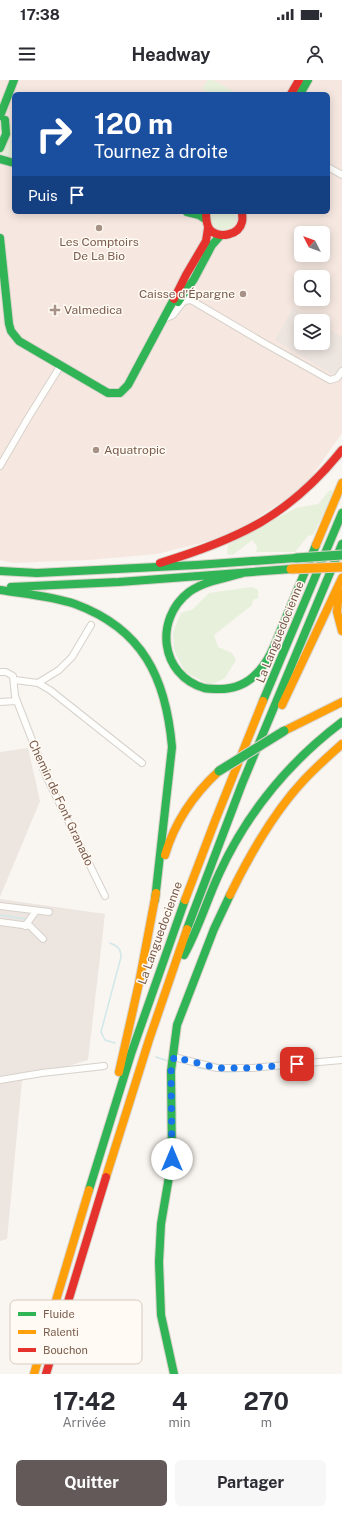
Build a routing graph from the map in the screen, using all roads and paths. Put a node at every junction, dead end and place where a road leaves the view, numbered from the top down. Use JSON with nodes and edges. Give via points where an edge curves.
{"nodes":[{"id":1,"x":14,"y":80,"type":"edge"},
{"id":2,"x":299,"y":80,"type":"edge"},
{"id":3,"x":308,"y":80,"type":"edge"},
{"id":4,"x":291,"y":92,"type":"edge"},
{"id":5,"x":301,"y":92,"type":"edge"},
{"id":6,"x":5,"y":119,"type":"edge"},
{"id":7,"x":0,"y":148,"type":"edge"},
{"id":8,"x":0,"y":159,"type":"edge"},
{"id":9,"x":12,"y":162,"type":"edge"},
{"id":10,"x":330,"y":168,"type":"edge"},
{"id":11,"x":342,"y":175,"type":"edge"},
{"id":12,"x":192,"y":214,"type":"edge"},
{"id":13,"x":242,"y":214,"type":"edge"},
{"id":14,"x":206,"y":220,"type":"edge"},
{"id":15,"x":220,"y":236,"type":"junction"},
{"id":16,"x":0,"y":238,"type":"edge"},
{"id":17,"x":184,"y":292,"type":"junction"},
{"id":18,"x":191,"y":300,"type":"junction"},
{"id":19,"x":3,"y":303,"type":"edge"},
{"id":20,"x":165,"y":319,"type":"junction"},
{"id":21,"x":61,"y":365,"type":"junction"},
{"id":22,"x":342,"y":371,"type":"edge"},
{"id":23,"x":342,"y":450,"type":"edge"},
{"id":24,"x":0,"y":466,"type":"edge"},
{"id":25,"x":342,"y":483,"type":"edge"},
{"id":26,"x":342,"y":513,"type":"edge"},
{"id":27,"x":342,"y":544,"type":"edge"},
{"id":28,"x":342,"y":555,"type":"edge"},
{"id":29,"x":342,"y":567,"type":"edge"},
{"id":30,"x":137,"y":568,"type":"junction"},
{"id":31,"x":0,"y":571,"type":"edge"},
{"id":32,"x":243,"y":573,"type":"junction"},
{"id":33,"x":342,"y":579,"type":"edge"},
{"id":34,"x":0,"y":588,"type":"edge"},
{"id":35,"x":91,"y":626,"type":"dead end"},
{"id":36,"x":342,"y":631,"type":"edge"},
{"id":37,"x":0,"y":672,"type":"edge"},
{"id":38,"x":14,"y":680,"type":"junction"},
{"id":39,"x":38,"y":683,"type":"junction"},
{"id":40,"x":17,"y":701,"type":"junction"},
{"id":41,"x":0,"y":702,"type":"edge"},
{"id":42,"x":342,"y":702,"type":"edge"},
{"id":43,"x":342,"y":722,"type":"edge"},
{"id":44,"x":342,"y":744,"type":"edge"},
{"id":45,"x":142,"y":764,"type":"dead end"},
{"id":46,"x":247,"y":773,"type":"junction"},
{"id":47,"x":105,"y":896,"type":"dead end"},
{"id":48,"x":155,"y":900,"type":"junction"},
{"id":49,"x":0,"y":906,"type":"edge"},
{"id":50,"x":36,"y":911,"type":"junction"},
{"id":51,"x":49,"y":912,"type":"dead end"},
{"id":52,"x":0,"y":922,"type":"edge"},
{"id":53,"x":26,"y":926,"type":"junction"},
{"id":54,"x":43,"y":939,"type":"dead end"},
{"id":55,"x":170,"y":976,"type":"junction"},
{"id":56,"x":174,"y":1057,"type":"junction"},
{"id":57,"x":342,"y":1060,"type":"edge"},
{"id":58,"x":104,"y":1066,"type":"dead end"},
{"id":59,"x":0,"y":1080,"type":"edge"},
{"id":60,"x":104,"y":1141,"type":"junction"},
{"id":61,"x":56,"y":1300,"type":"edge"},
{"id":62,"x":68,"y":1300,"type":"edge"},
{"id":63,"x":37,"y":1364,"type":"edge"},
{"id":64,"x":49,"y":1364,"type":"edge"},
{"id":65,"x":34,"y":1374,"type":"edge"},
{"id":66,"x":46,"y":1374,"type":"edge"},
{"id":67,"x":174,"y":1374,"type":"edge"}],
"edges":[{"from":1,"to":6,"type":"main road"},
{"from":2,"to":4,"type":"main road"},
{"from":3,"to":5,"type":"main road"},
{"from":6,"to":7,"type":"main road","via":[[6,134]]},
{"from":8,"to":9,"type":"main road"},
{"from":10,"to":11,"type":"street"},
{"from":12,"to":14,"type":"main road"},
{"from":13,"to":15,"type":"main road","via":[[237,231]]},
{"from":14,"to":15,"type":"main road","via":[[212,232]]},
{"from":14,"to":20,"type":"main road","via":[[206,241]]},
{"from":15,"to":17,"type":"main road"},
{"from":16,"to":19,"type":"main road"},
{"from":17,"to":18,"type":"street"},
{"from":17,"to":20,"type":"main road"},
{"from":18,"to":20,"type":"street","via":[[184,301],[173,315]]},
{"from":18,"to":22,"type":"street","via":[[330,380],[338,378]]},
{"from":19,"to":21,"type":"main road","via":[[14,336]]},
{"from":20,"to":21,"type":"main road","via":[[126,388],[120,393],[108,393]]},
{"from":21,"to":24,"type":"street"},
{"from":23,"to":30,"type":"main road","via":[[300,496],[264,522],[219,544]]},
{"from":25,"to":32,"type":"main road","via":[[264,664],[243,684],[221,690],[205,688],[184,677],[170,659],[165,639],[168,619],[176,604],[188,592]]},
{"from":26,"to":60,"type":"main road","name":"La Languedocienne","via":[[188,892],[146,1008]]},
{"from":27,"to":46,"type":"main road","name":"La Languedocienne"},
{"from":28,"to":30,"type":"main road","bridge":true},
{"from":29,"to":32,"type":"main road","bridge":true},
{"from":30,"to":31,"type":"main road","via":[[37,573]]},
{"from":32,"to":34,"type":"main road"},
{"from":33,"to":36,"type":"main road","via":[[337,613]]},
{"from":33,"to":46,"type":"main road"},
{"from":34,"to":48,"type":"main road","via":[[62,601],[99,614],[115,624],[132,640],[156,673],[168,709],[172,747]]},
{"from":35,"to":39,"type":"street","via":[[72,657],[59,670]]},
{"from":37,"to":38,"type":"street","via":[[11,674]]},
{"from":38,"to":39,"type":"street"},
{"from":38,"to":40,"type":"street","name":"Chemin de Font Granado"},
{"from":39,"to":45,"type":"street"},
{"from":40,"to":41,"type":"street"},
{"from":40,"to":47,"type":"street","name":"Chemin de Font Granado","via":[[46,776]]},
{"from":42,"to":48,"type":"main road","bridge":true,"via":[[240,757],[205,784],[192,799],[174,829],[166,851]]},
{"from":43,"to":55,"type":"main road","via":[[300,757],[257,808],[229,854],[188,948]]},
{"from":44,"to":56,"type":"main road","via":[[304,780],[277,813],[242,871],[214,929],[177,1025]]},
{"from":46,"to":55,"type":"main road","name":"La Languedocienne"},
{"from":48,"to":60,"type":"main road"},
{"from":49,"to":50,"type":"street"},
{"from":50,"to":51,"type":"street"},
{"from":50,"to":53,"type":"street"},
{"from":52,"to":53,"type":"street"},
{"from":53,"to":54,"type":"street","via":[[30,926]]},
{"from":55,"to":62,"type":"main road","name":"La Languedocienne","via":[[117,1137]]},
{"from":56,"to":57,"type":"street","via":[[217,1068],[252,1068]]},
{"from":56,"to":67,"type":"main road","via":[[171,1071],[172,1159],[161,1224],[159,1262],[161,1315]]},
{"from":58,"to":59,"type":"street"},
{"from":60,"to":61,"type":"main road","name":"La Languedocienne"},
{"from":63,"to":65,"type":"main road","name":"La Languedocienne"},
{"from":64,"to":66,"type":"main road","name":"La Languedocienne"}]}
